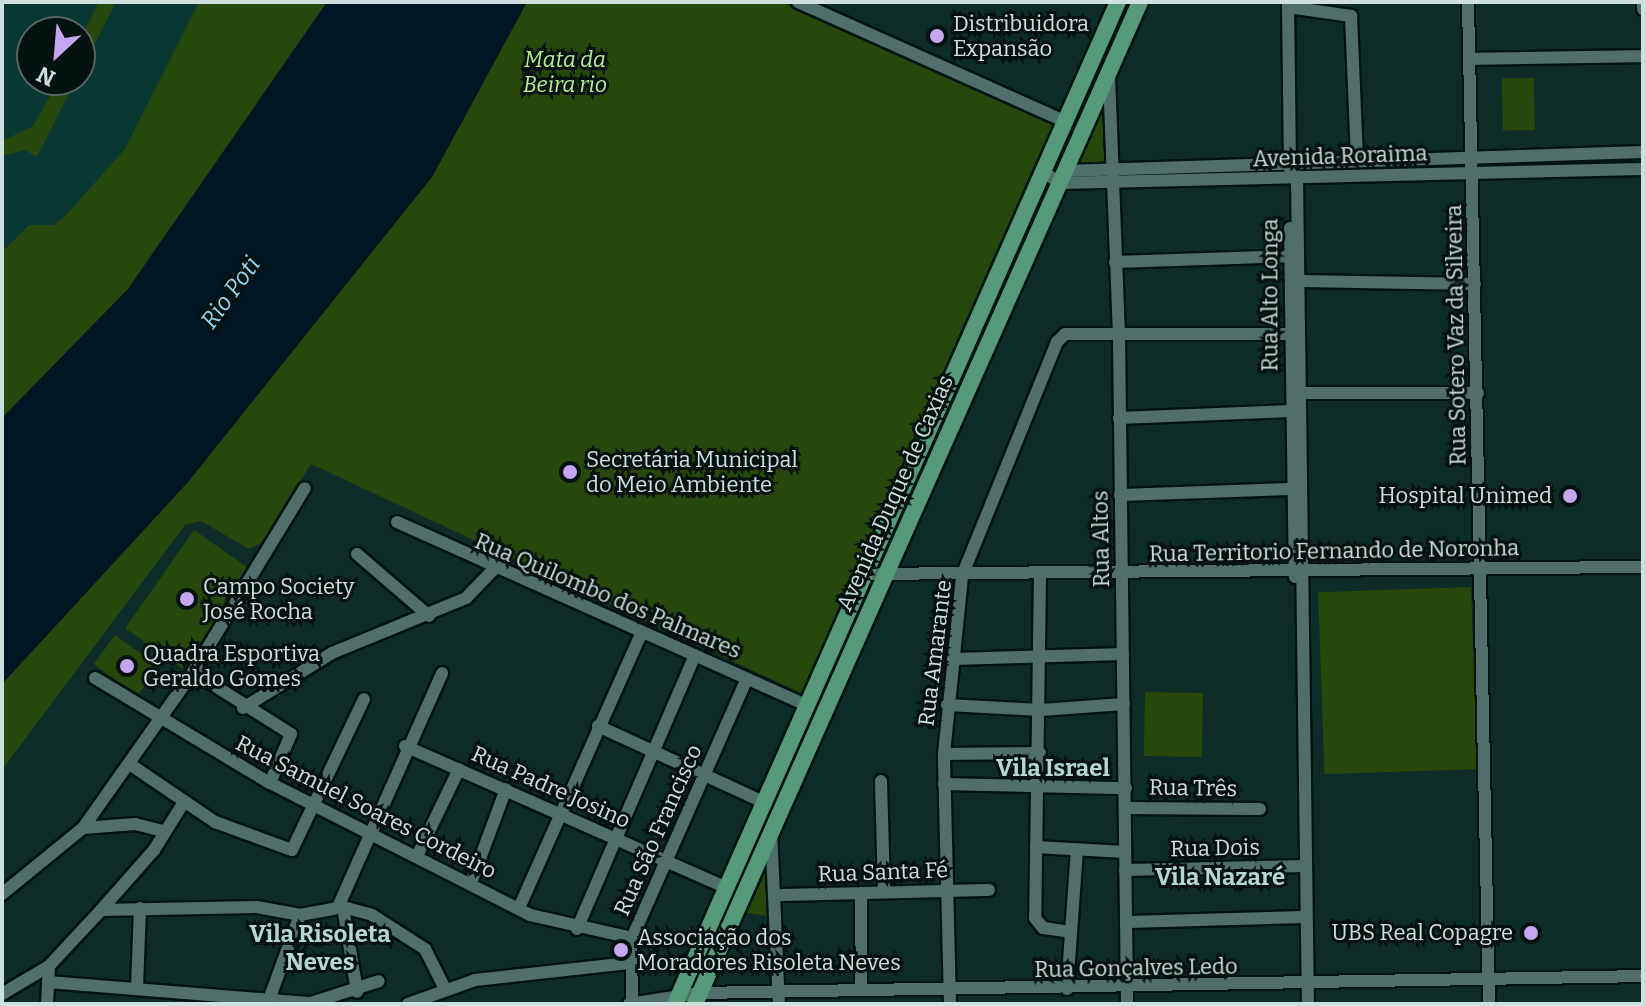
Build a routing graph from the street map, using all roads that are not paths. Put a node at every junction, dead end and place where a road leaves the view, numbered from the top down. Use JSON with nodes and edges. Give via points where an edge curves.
{"nodes":[{"id":1,"x":798,"y":2,"type":"edge"},
{"id":2,"x":1118,"y":2,"type":"edge"},
{"id":3,"x":1140,"y":2,"type":"edge"},
{"id":4,"x":1468,"y":2,"type":"edge"},
{"id":5,"x":1643,"y":2,"type":"edge"},
{"id":6,"x":1288,"y":5,"type":"edge"},
{"id":7,"x":1643,"y":9,"type":"edge"},
{"id":8,"x":1643,"y":56,"type":"edge"},
{"id":9,"x":1470,"y":59,"type":"junction"},
{"id":10,"x":1109,"y":72,"type":"junction"},
{"id":11,"x":1064,"y":121,"type":"junction"},
{"id":12,"x":1643,"y":152,"type":"edge"},
{"id":13,"x":1473,"y":157,"type":"junction"},
{"id":14,"x":1357,"y":160,"type":"junction"},
{"id":15,"x":1290,"y":161,"type":"junction"},
{"id":16,"x":1643,"y":169,"type":"edge"},
{"id":17,"x":1042,"y":171,"type":"junction"},
{"id":18,"x":1473,"y":172,"type":"junction"},
{"id":19,"x":1110,"y":175,"type":"junction"},
{"id":20,"x":1063,"y":177,"type":"junction"},
{"id":21,"x":1293,"y":178,"type":"junction"},
{"id":22,"x":1294,"y":256,"type":"junction"},
{"id":23,"x":1115,"y":262,"type":"junction"},
{"id":24,"x":1299,"y":281,"type":"junction"},
{"id":25,"x":1475,"y":284,"type":"junction"},
{"id":26,"x":1291,"y":334,"type":"junction"},
{"id":27,"x":1119,"y":337,"type":"junction"},
{"id":28,"x":1301,"y":393,"type":"junction"},
{"id":29,"x":1478,"y":393,"type":"junction"},
{"id":30,"x":1291,"y":411,"type":"junction"},
{"id":31,"x":1119,"y":418,"type":"junction"},
{"id":32,"x":305,"y":488,"type":"dead end"},
{"id":33,"x":1291,"y":489,"type":"junction"},
{"id":34,"x":1120,"y":495,"type":"junction"},
{"id":35,"x":397,"y":522,"type":"dead end"},
{"id":36,"x":357,"y":554,"type":"dead end"},
{"id":37,"x":1643,"y":567,"type":"edge"},
{"id":38,"x":494,"y":569,"type":"junction"},
{"id":39,"x":1481,"y":569,"type":"junction"},
{"id":40,"x":1298,"y":571,"type":"junction"},
{"id":41,"x":1121,"y":574,"type":"junction"},
{"id":42,"x":1040,"y":575,"type":"junction"},
{"id":43,"x":873,"y":576,"type":"junction"},
{"id":44,"x":962,"y":576,"type":"junction"},
{"id":45,"x":429,"y":616,"type":"junction"},
{"id":46,"x":642,"y":632,"type":"junction"},
{"id":47,"x":1123,"y":654,"type":"junction"},
{"id":48,"x":695,"y":655,"type":"junction"},
{"id":49,"x":953,"y":659,"type":"junction"},
{"id":50,"x":1042,"y":660,"type":"junction"},
{"id":51,"x":193,"y":672,"type":"junction"},
{"id":52,"x":442,"y":673,"type":"dead end"},
{"id":53,"x":95,"y":678,"type":"dead end"},
{"id":54,"x":747,"y":679,"type":"junction"},
{"id":55,"x":364,"y":699,"type":"dead end"},
{"id":56,"x":804,"y":704,"type":"junction"},
{"id":57,"x":1124,"y":704,"type":"junction"},
{"id":58,"x":947,"y":705,"type":"junction"},
{"id":59,"x":243,"y":708,"type":"junction"},
{"id":60,"x":1041,"y":710,"type":"junction"},
{"id":61,"x":160,"y":723,"type":"junction"},
{"id":62,"x":598,"y":726,"type":"junction"},
{"id":63,"x":405,"y":746,"type":"junction"},
{"id":64,"x":652,"y":751,"type":"junction"},
{"id":65,"x":1040,"y":753,"type":"junction"},
{"id":66,"x":944,"y":754,"type":"junction"},
{"id":67,"x":131,"y":765,"type":"junction"},
{"id":68,"x":459,"y":769,"type":"junction"},
{"id":69,"x":703,"y":774,"type":"junction"},
{"id":70,"x":881,"y":781,"type":"dead end"},
{"id":71,"x":270,"y":783,"type":"junction"},
{"id":72,"x":944,"y":784,"type":"junction"},
{"id":73,"x":1040,"y":786,"type":"junction"},
{"id":74,"x":1126,"y":788,"type":"junction"},
{"id":75,"x":506,"y":789,"type":"junction"},
{"id":76,"x":761,"y":801,"type":"junction"},
{"id":77,"x":184,"y":802,"type":"junction"},
{"id":78,"x":317,"y":805,"type":"junction"},
{"id":79,"x":1127,"y":808,"type":"junction"},
{"id":80,"x":1260,"y":809,"type":"dead end"},
{"id":81,"x":561,"y":814,"type":"junction"},
{"id":82,"x":83,"y":828,"type":"junction"},
{"id":83,"x":368,"y":830,"type":"junction"},
{"id":84,"x":771,"y":830,"type":"junction"},
{"id":85,"x":164,"y":831,"type":"junction"},
{"id":86,"x":614,"y":837,"type":"junction"},
{"id":87,"x":1036,"y":847,"type":"junction"},
{"id":88,"x":1077,"y":849,"type":"junction"},
{"id":89,"x":1125,"y":852,"type":"junction"},
{"id":90,"x":418,"y":854,"type":"junction"},
{"id":91,"x":667,"y":860,"type":"junction"},
{"id":92,"x":1305,"y":866,"type":"junction"},
{"id":93,"x":1125,"y":870,"type":"junction"},
{"id":94,"x":471,"y":883,"type":"junction"},
{"id":95,"x":723,"y":886,"type":"junction"},
{"id":96,"x":949,"y":890,"type":"junction"},
{"id":97,"x":989,"y":890,"type":"dead end"},
{"id":98,"x":884,"y":891,"type":"junction"},
{"id":99,"x":861,"y":893,"type":"junction"},
{"id":100,"x":2,"y":894,"type":"edge"},
{"id":101,"x":778,"y":895,"type":"junction"},
{"id":102,"x":341,"y":907,"type":"junction"},
{"id":103,"x":140,"y":908,"type":"junction"},
{"id":104,"x":519,"y":908,"type":"junction"},
{"id":105,"x":101,"y":910,"type":"junction"},
{"id":106,"x":300,"y":915,"type":"junction"},
{"id":107,"x":1306,"y":917,"type":"junction"},
{"id":108,"x":1126,"y":922,"type":"junction"},
{"id":109,"x":577,"y":929,"type":"junction"},
{"id":110,"x":1071,"y":932,"type":"junction"},
{"id":111,"x":632,"y":938,"type":"junction"},
{"id":112,"x":629,"y":963,"type":"junction"},
{"id":113,"x":49,"y":966,"type":"junction"},
{"id":114,"x":1643,"y":976,"type":"edge"},
{"id":115,"x":379,"y":981,"type":"dead end"},
{"id":116,"x":48,"y":982,"type":"junction"},
{"id":117,"x":1489,"y":983,"type":"junction"},
{"id":118,"x":1308,"y":985,"type":"junction"},
{"id":119,"x":137,"y":987,"type":"junction"},
{"id":120,"x":444,"y":987,"type":"junction"},
{"id":121,"x":950,"y":989,"type":"junction"},
{"id":122,"x":1045,"y":989,"type":"junction"},
{"id":123,"x":1067,"y":989,"type":"junction"},
{"id":124,"x":1126,"y":989,"type":"junction"},
{"id":125,"x":861,"y":990,"type":"junction"},
{"id":126,"x":357,"y":992,"type":"junction"},
{"id":127,"x":2,"y":994,"type":"edge"},
{"id":128,"x":270,"y":997,"type":"junction"},
{"id":129,"x":698,"y":998,"type":"edge"},
{"id":130,"x":779,"y":998,"type":"edge"},
{"id":131,"x":677,"y":1000,"type":"edge"},
{"id":132,"x":47,"y":1004,"type":"edge"},
{"id":133,"x":408,"y":1004,"type":"edge"},
{"id":134,"x":631,"y":1004,"type":"edge"},
{"id":135,"x":950,"y":1004,"type":"edge"},
{"id":136,"x":1045,"y":1004,"type":"edge"},
{"id":137,"x":1127,"y":1004,"type":"edge"},
{"id":138,"x":1308,"y":1004,"type":"edge"},
{"id":139,"x":1489,"y":1004,"type":"edge"}],
"edges":[{"from":1,"to":11,"type":"street"},
{"from":2,"to":11,"type":"main road","name":"Avenida Duque de Caxias"},
{"from":3,"to":10,"type":"main road","name":"Avenida Duque de Caxias"},
{"from":4,"to":9,"type":"street","name":"Rua Sotero Vaz da Silveira"},
{"from":5,"to":7,"type":"street"},
{"from":6,"to":14,"type":"street","via":[[1351,16]]},
{"from":6,"to":15,"type":"street"},
{"from":8,"to":9,"type":"street"},
{"from":9,"to":13,"type":"street","name":"Rua Sotero Vaz da Silveira"},
{"from":10,"to":19,"type":"street","name":"Rua Altos"},
{"from":10,"to":20,"type":"main road","name":"Avenida Duque de Caxias"},
{"from":11,"to":17,"type":"main road","name":"Avenida Duque de Caxias"},
{"from":12,"to":13,"type":"street","name":"Avenida Roraima"},
{"from":13,"to":14,"type":"street","name":"Avenida Roraima"},
{"from":13,"to":18,"type":"street","name":"Rua Sotero Vaz da Silveira"},
{"from":14,"to":15,"type":"street","name":"Avenida Roraima"},
{"from":15,"to":19,"type":"street","name":"Avenida Roraima"},
{"from":15,"to":21,"type":"street"},
{"from":16,"to":18,"type":"street","name":"Avenida Roraima"},
{"from":17,"to":20,"type":"street"},
{"from":17,"to":43,"type":"main road","name":"Avenida Duque de Caxias"},
{"from":18,"to":21,"type":"street","name":"Avenida Roraima"},
{"from":18,"to":25,"type":"street","name":"Rua Sotero Vaz da Silveira"},
{"from":19,"to":20,"type":"street","name":"Avenida Roraima"},
{"from":19,"to":21,"type":"street","name":"Avenida Roraima"},
{"from":19,"to":23,"type":"street","name":"Rua Altos"},
{"from":20,"to":43,"type":"main road","name":"Avenida Duque de Caxias"},
{"from":21,"to":22,"type":"street","name":"Rua Alto Longa"},
{"from":22,"to":23,"type":"street"},
{"from":22,"to":24,"type":"street","name":"Rua Alto Longa"},
{"from":22,"to":26,"type":"street","name":"Rua Alto Longa"},
{"from":23,"to":27,"type":"street","name":"Rua Altos"},
{"from":24,"to":25,"type":"street"},
{"from":24,"to":28,"type":"street","name":"Rua Alto Longa"},
{"from":25,"to":29,"type":"street","name":"Rua Sotero Vaz da Silveira"},
{"from":26,"to":27,"type":"street"},
{"from":26,"to":30,"type":"street","name":"Rua Alto Longa"},
{"from":27,"to":31,"type":"street","name":"Rua Altos"},
{"from":27,"to":44,"type":"street","name":"Rua Amarante","via":[[1059,338]]},
{"from":28,"to":29,"type":"street"},
{"from":28,"to":40,"type":"street","name":"Rua Alto Longa"},
{"from":29,"to":39,"type":"street","name":"Rua Sotero Vaz da Silveira"},
{"from":30,"to":31,"type":"street"},
{"from":30,"to":33,"type":"street","name":"Rua Alto Longa"},
{"from":31,"to":34,"type":"street","name":"Rua Altos"},
{"from":32,"to":51,"type":"street"},
{"from":33,"to":34,"type":"street"},
{"from":33,"to":40,"type":"street","name":"Rua Alto Longa"},
{"from":34,"to":41,"type":"street","name":"Rua Altos"},
{"from":35,"to":38,"type":"street","name":"Rua Quilombo dos Palmares"},
{"from":36,"to":45,"type":"street"},
{"from":37,"to":39,"type":"street","name":"Rua Territorio Fernando de Noronha"},
{"from":38,"to":45,"type":"street","via":[[466,598]]},
{"from":38,"to":46,"type":"street","name":"Rua Quilombo dos Palmares"},
{"from":39,"to":40,"type":"street","name":"Rua Territorio Fernando de Noronha"},
{"from":39,"to":117,"type":"street","name":"Rua Sotero Vaz da Silveira"},
{"from":40,"to":41,"type":"street","name":"Rua Territorio Fernando de Noronha"},
{"from":40,"to":92,"type":"street","name":"Rua Alto Longa"},
{"from":41,"to":42,"type":"street","name":"Rua Territorio Fernando de Noronha"},
{"from":41,"to":47,"type":"street","name":"Rua Altos"},
{"from":42,"to":44,"type":"street","name":"Rua Territorio Fernando de Noronha"},
{"from":42,"to":50,"type":"street"},
{"from":43,"to":44,"type":"street","name":"Rua Territorio Fernando de Noronha"},
{"from":43,"to":56,"type":"main road","name":"Avenida Duque de Caxias"},
{"from":43,"to":84,"type":"main road","name":"Avenida Duque de Caxias"},
{"from":44,"to":49,"type":"street","name":"Rua Amarante"},
{"from":45,"to":59,"type":"street","via":[[332,653]]},
{"from":46,"to":48,"type":"street","name":"Rua Quilombo dos Palmares"},
{"from":46,"to":62,"type":"street"},
{"from":47,"to":50,"type":"street"},
{"from":47,"to":57,"type":"street","name":"Rua Altos"},
{"from":48,"to":54,"type":"street","name":"Rua Quilombo dos Palmares"},
{"from":48,"to":64,"type":"street"},
{"from":49,"to":50,"type":"street"},
{"from":49,"to":58,"type":"street","name":"Rua Amarante"},
{"from":50,"to":60,"type":"street"},
{"from":51,"to":59,"type":"street"},
{"from":51,"to":61,"type":"street"},
{"from":52,"to":63,"type":"street"},
{"from":53,"to":61,"type":"street","name":"Rua Samuel Soares Cordeiro"},
{"from":54,"to":56,"type":"street","name":"Rua Quilombo dos Palmares"},
{"from":54,"to":69,"type":"street","name":"Rua São Francisco"},
{"from":55,"to":78,"type":"street"},
{"from":56,"to":76,"type":"main road","name":"Avenida Duque de Caxias"},
{"from":57,"to":60,"type":"street"},
{"from":57,"to":74,"type":"street","name":"Rua Altos"},
{"from":58,"to":60,"type":"street"},
{"from":58,"to":66,"type":"street","name":"Rua Amarante"},
{"from":59,"to":71,"type":"street","via":[[291,734]]},
{"from":60,"to":65,"type":"street"},
{"from":61,"to":67,"type":"street"},
{"from":61,"to":71,"type":"street","name":"Rua Samuel Soares Cordeiro"},
{"from":62,"to":64,"type":"street"},
{"from":62,"to":81,"type":"street"},
{"from":63,"to":68,"type":"street","name":"Rua Padre Josino"},
{"from":63,"to":83,"type":"street"},
{"from":64,"to":69,"type":"street"},
{"from":64,"to":86,"type":"street"},
{"from":65,"to":66,"type":"street"},
{"from":65,"to":73,"type":"street"},
{"from":66,"to":72,"type":"street","name":"Rua Amarante"},
{"from":67,"to":77,"type":"street"},
{"from":67,"to":82,"type":"street"},
{"from":68,"to":75,"type":"street","name":"Rua Padre Josino"},
{"from":68,"to":90,"type":"street"},
{"from":69,"to":76,"type":"street"},
{"from":69,"to":91,"type":"street","name":"Rua São Francisco"},
{"from":70,"to":98,"type":"street"},
{"from":71,"to":78,"type":"street","name":"Rua Samuel Soares Cordeiro"},
{"from":72,"to":73,"type":"street"},
{"from":72,"to":96,"type":"street","name":"Rua Amarante"},
{"from":73,"to":74,"type":"street"},
{"from":73,"to":87,"type":"street"},
{"from":74,"to":79,"type":"street","name":"Rua Altos"},
{"from":75,"to":81,"type":"street","name":"Rua Padre Josino"},
{"from":75,"to":94,"type":"street"},
{"from":76,"to":95,"type":"main road","name":"Avenida Duque de Caxias"},
{"from":77,"to":78,"type":"street","via":[[280,847],[301,842]]},
{"from":77,"to":85,"type":"street"},
{"from":78,"to":83,"type":"street","name":"Rua Samuel Soares Cordeiro"},
{"from":79,"to":80,"type":"street","name":"Rua Três"},
{"from":79,"to":89,"type":"street","name":"Rua Altos"},
{"from":81,"to":86,"type":"street","name":"Rua Padre Josino"},
{"from":81,"to":104,"type":"street"},
{"from":82,"to":85,"type":"street","via":[[135,824]]},
{"from":82,"to":100,"type":"street"},
{"from":83,"to":90,"type":"street","name":"Rua Samuel Soares Cordeiro"},
{"from":83,"to":102,"type":"street"},
{"from":84,"to":101,"type":"street"},
{"from":84,"to":129,"type":"main road","name":"Avenida Duque de Caxias"},
{"from":85,"to":105,"type":"street"},
{"from":86,"to":91,"type":"street","name":"Rua Padre Josino"},
{"from":86,"to":109,"type":"street"},
{"from":87,"to":88,"type":"street"},
{"from":87,"to":110,"type":"street","via":[[1035,918],[1043,928]]},
{"from":88,"to":89,"type":"street"},
{"from":88,"to":110,"type":"street"},
{"from":89,"to":93,"type":"street","name":"Rua Altos"},
{"from":90,"to":94,"type":"street","name":"Rua Samuel Soares Cordeiro"},
{"from":91,"to":95,"type":"street","name":"Rua Padre Josino"},
{"from":91,"to":111,"type":"street","name":"Rua São Francisco"},
{"from":92,"to":93,"type":"street","name":"Rua Dois"},
{"from":92,"to":107,"type":"street","name":"Rua Alto Longa"},
{"from":93,"to":108,"type":"street","name":"Rua Altos"},
{"from":94,"to":104,"type":"street","name":"Rua Samuel Soares Cordeiro"},
{"from":95,"to":131,"type":"main road","name":"Avenida Duque de Caxias"},
{"from":96,"to":97,"type":"street","name":"Rua Santa Fé"},
{"from":96,"to":98,"type":"street","name":"Rua Santa Fé"},
{"from":96,"to":121,"type":"street","name":"Rua Amarante"},
{"from":98,"to":99,"type":"street","name":"Rua Santa Fé"},
{"from":99,"to":101,"type":"street","name":"Rua Santa Fé"},
{"from":99,"to":125,"type":"street"},
{"from":101,"to":130,"type":"street"},
{"from":102,"to":106,"type":"street"},
{"from":102,"to":120,"type":"street","via":[[372,915],[425,949]]},
{"from":102,"to":126,"type":"street"},
{"from":103,"to":105,"type":"street"},
{"from":103,"to":106,"type":"street","via":[[257,907]]},
{"from":103,"to":119,"type":"street"},
{"from":104,"to":109,"type":"street","name":"Rua Samuel Soares Cordeiro"},
{"from":105,"to":113,"type":"street"},
{"from":106,"to":128,"type":"street"},
{"from":107,"to":108,"type":"street"},
{"from":107,"to":118,"type":"street","name":"Rua Alto Longa"},
{"from":108,"to":124,"type":"street","name":"Rua Altos"},
{"from":109,"to":111,"type":"street","name":"Rua Samuel Soares Cordeiro"},
{"from":110,"to":123,"type":"street"},
{"from":111,"to":112,"type":"street","name":"Rua São Francisco"},
{"from":112,"to":120,"type":"street","via":[[553,967]]},
{"from":112,"to":134,"type":"street","name":"Rua São Francisco"},
{"from":113,"to":116,"type":"street"},
{"from":113,"to":127,"type":"street"},
{"from":114,"to":117,"type":"street","name":"Rua Gonçalves Ledo"},
{"from":115,"to":126,"type":"street"},
{"from":116,"to":119,"type":"street"},
{"from":116,"to":132,"type":"street"},
{"from":117,"to":118,"type":"street","name":"Rua Gonçalves Ledo"},
{"from":117,"to":139,"type":"street","name":"Rua Sotero Vaz da Silveira"},
{"from":118,"to":124,"type":"street","name":"Rua Gonçalves Ledo"},
{"from":118,"to":138,"type":"street","name":"Rua Alto Longa"},
{"from":119,"to":128,"type":"street"},
{"from":120,"to":133,"type":"street"},
{"from":121,"to":122,"type":"street","name":"Rua Gonçalves Ledo"},
{"from":121,"to":125,"type":"street","name":"Rua Gonçalves Ledo"},
{"from":121,"to":135,"type":"street","name":"Rua Amarante"},
{"from":122,"to":123,"type":"street","name":"Rua Gonçalves Ledo"},
{"from":122,"to":136,"type":"street"},
{"from":123,"to":124,"type":"street","name":"Rua Gonçalves Ledo"},
{"from":124,"to":137,"type":"street","name":"Rua Altos"},
{"from":125,"to":130,"type":"street","name":"Rua Gonçalves Ledo"},
{"from":126,"to":128,"type":"street","via":[[311,1003]]},
{"from":129,"to":130,"type":"street","name":"Rua Gonçalves Ledo"},
{"from":129,"to":131,"type":"street","name":"Rua Gonçalves Ledo"},
{"from":131,"to":134,"type":"street","name":"Rua Gonçalves Ledo"}]}
